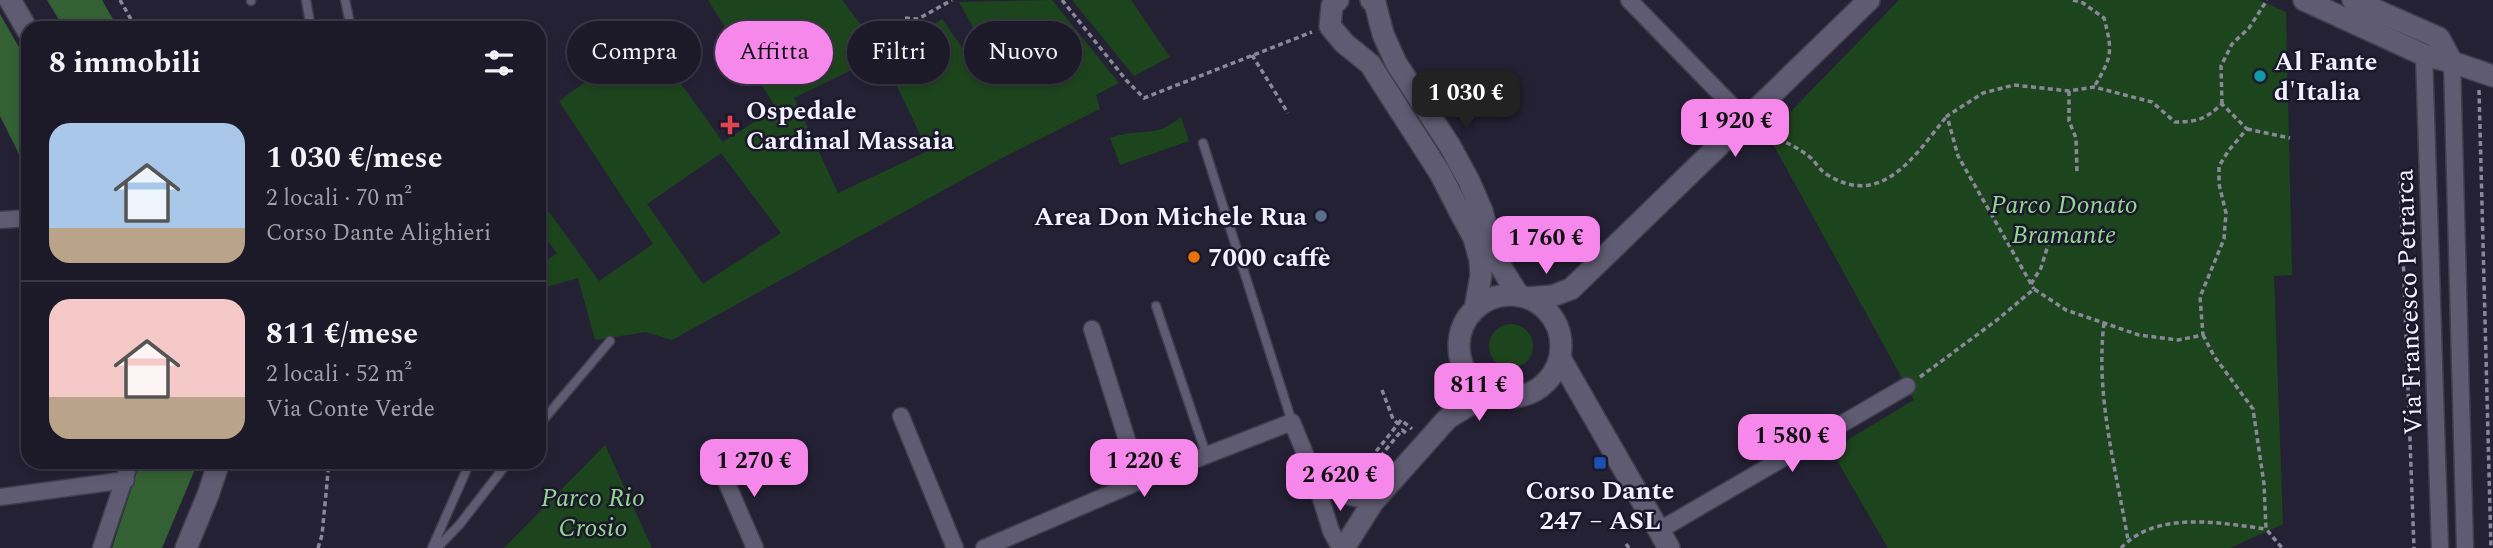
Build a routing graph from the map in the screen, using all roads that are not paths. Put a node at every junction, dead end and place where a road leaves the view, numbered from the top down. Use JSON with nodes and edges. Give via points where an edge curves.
{"nodes":[{"id":1,"x":10,"y":0,"type":"edge"},
{"id":2,"x":306,"y":0,"type":"edge"},
{"id":3,"x":345,"y":0,"type":"edge"},
{"id":4,"x":1338,"y":0,"type":"edge"},
{"id":5,"x":1371,"y":0,"type":"edge"},
{"id":6,"x":1629,"y":0,"type":"edge"},
{"id":7,"x":1869,"y":0,"type":"edge"},
{"id":8,"x":2304,"y":0,"type":"edge"},
{"id":9,"x":2353,"y":0,"type":"edge"},
{"id":10,"x":22,"y":21,"type":"edge"},
{"id":11,"x":310,"y":21,"type":"edge"},
{"id":12,"x":350,"y":21,"type":"edge"},
{"id":13,"x":2424,"y":55,"type":"junction"},
{"id":14,"x":2452,"y":62,"type":"junction"},
{"id":15,"x":2486,"y":73,"type":"edge"},
{"id":16,"x":1745,"y":119,"type":"junction"},
{"id":17,"x":1203,"y":143,"type":"dead end"},
{"id":18,"x":21,"y":218,"type":"edge"},
{"id":19,"x":0,"y":220,"type":"edge"},
{"id":20,"x":1571,"y":289,"type":"junction"},
{"id":21,"x":1523,"y":297,"type":"junction"},
{"id":22,"x":1156,"y":306,"type":"dead end"},
{"id":23,"x":1475,"y":309,"type":"junction"},
{"id":24,"x":1556,"y":323,"type":"junction"},
{"id":25,"x":1092,"y":328,"type":"dead end"},
{"id":26,"x":610,"y":341,"type":"dead end"},
{"id":27,"x":1560,"y":358,"type":"junction"},
{"id":28,"x":1458,"y":384,"type":"junction"},
{"id":29,"x":1542,"y":386,"type":"junction"},
{"id":30,"x":1907,"y":386,"type":"road end"},
{"id":31,"x":1489,"y":393,"type":"junction"},
{"id":32,"x":1583,"y":400,"type":"junction"},
{"id":33,"x":901,"y":416,"type":"dead end"},
{"id":34,"x":546,"y":417,"type":"edge"},
{"id":35,"x":1448,"y":418,"type":"junction"},
{"id":36,"x":1292,"y":422,"type":"junction"},
{"id":37,"x":1206,"y":454,"type":"junction"},
{"id":38,"x":719,"y":465,"type":"dead end"},
{"id":39,"x":128,"y":469,"type":"edge"},
{"id":40,"x":217,"y":469,"type":"edge"},
{"id":41,"x":467,"y":469,"type":"edge"},
{"id":42,"x":503,"y":469,"type":"edge"},
{"id":43,"x":1313,"y":473,"type":"junction"},
{"id":44,"x":125,"y":480,"type":"junction"},
{"id":45,"x":1140,"y":481,"type":"junction"},
{"id":46,"x":0,"y":497,"type":"edge"},
{"id":47,"x":1373,"y":502,"type":"junction"},
{"id":48,"x":1663,"y":539,"type":"edge"},
{"id":49,"x":101,"y":548,"type":"edge"},
{"id":50,"x":186,"y":548,"type":"edge"},
{"id":51,"x":435,"y":548,"type":"edge"},
{"id":52,"x":755,"y":548,"type":"edge"},
{"id":53,"x":955,"y":548,"type":"edge"},
{"id":54,"x":984,"y":548,"type":"edge"},
{"id":55,"x":1342,"y":548,"type":"edge"},
{"id":56,"x":2440,"y":548,"type":"edge"},
{"id":57,"x":2465,"y":548,"type":"edge"}],
"edges":[{"from":1,"to":10,"type":"street"},
{"from":2,"to":11,"type":"lane"},
{"from":3,"to":12,"type":"lane"},
{"from":4,"to":23,"type":"street","via":[[1332,6],[1330,26],[1370,64],[1440,173],[1474,238],[1481,275]]},
{"from":5,"to":21,"type":"street","via":[[1396,63],[1469,181],[1494,256]]},
{"from":6,"to":16,"type":"street"},
{"from":7,"to":16,"type":"street"},
{"from":8,"to":13,"type":"street"},
{"from":9,"to":14,"type":"street","via":[[2439,38]]},
{"from":13,"to":14,"type":"street"},
{"from":13,"to":56,"type":"street","name":"Via Francesco Petrarca"},
{"from":14,"to":15,"type":"street"},
{"from":14,"to":57,"type":"street","name":"Via Francesco Petrarca"},
{"from":16,"to":20,"type":"street"},
{"from":17,"to":36,"type":"lane"},
{"from":18,"to":19,"type":"street"},
{"from":20,"to":21,"type":"street","via":[[1552,296]]},
{"from":20,"to":24,"type":"street"},
{"from":21,"to":23,"type":"street","via":[[1495,298]]},
{"from":21,"to":24,"type":"street","via":[[1539,304]]},
{"from":22,"to":37,"type":"lane"},
{"from":23,"to":28,"type":"street","via":[[1459,339]]},
{"from":24,"to":27,"type":"street"},
{"from":25,"to":45,"type":"street"},
{"from":26,"to":34,"type":"lane"},
{"from":27,"to":29,"type":"street"},
{"from":27,"to":32,"type":"street"},
{"from":28,"to":31,"type":"street","via":[[1475,384]]},
{"from":28,"to":35,"type":"street"},
{"from":29,"to":31,"type":"street","via":[[1517,397]]},
{"from":29,"to":32,"type":"street"},
{"from":30,"to":48,"type":"street"},
{"from":31,"to":35,"type":"street"},
{"from":32,"to":48,"type":"street"},
{"from":33,"to":53,"type":"street"},
{"from":35,"to":47,"type":"street"},
{"from":36,"to":37,"type":"street"},
{"from":36,"to":43,"type":"street"},
{"from":37,"to":45,"type":"street"},
{"from":38,"to":52,"type":"street"},
{"from":39,"to":44,"type":"street"},
{"from":40,"to":50,"type":"street"},
{"from":41,"to":51,"type":"lane"},
{"from":42,"to":51,"type":"lane"},
{"from":43,"to":47,"type":"street","via":[[1342,495]]},
{"from":43,"to":55,"type":"street","via":[[1331,531]]},
{"from":44,"to":46,"type":"street"},
{"from":44,"to":49,"type":"street"},
{"from":45,"to":54,"type":"street"},
{"from":47,"to":55,"type":"street"}]}
